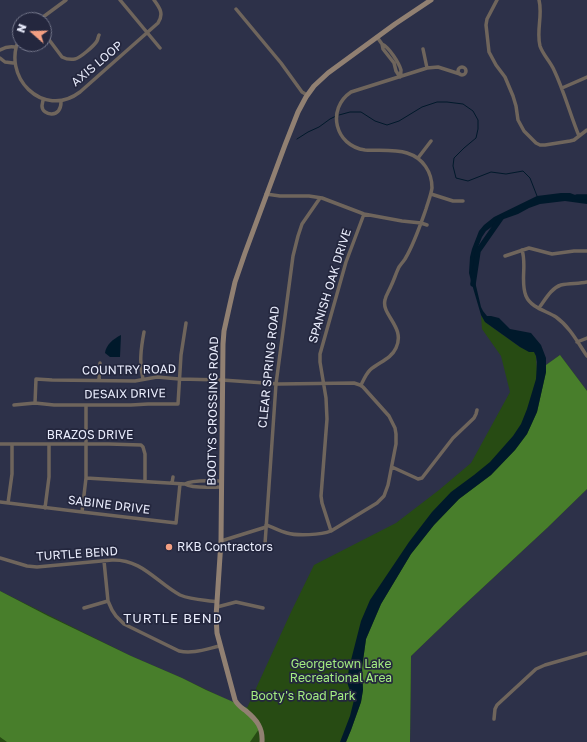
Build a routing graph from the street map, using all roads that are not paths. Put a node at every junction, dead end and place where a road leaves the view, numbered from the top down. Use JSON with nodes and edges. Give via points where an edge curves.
{"nodes":[{"id":1,"x":66,"y":0,"type":"edge"},
{"id":2,"x":120,"y":0,"type":"edge"},
{"id":3,"x":154,"y":0,"type":"edge"},
{"id":4,"x":431,"y":0,"type":"edge"},
{"id":5,"x":497,"y":0,"type":"edge"},
{"id":6,"x":539,"y":0,"type":"edge"},
{"id":7,"x":236,"y":9,"type":"dead end"},
{"id":8,"x":50,"y":12,"type":"edge"},
{"id":9,"x":148,"y":33,"type":"junction"},
{"id":10,"x":99,"y":35,"type":"dead end"},
{"id":11,"x":377,"y":37,"type":"junction"},
{"id":12,"x":52,"y":44,"type":"edge"},
{"id":13,"x":12,"y":46,"type":"edge"},
{"id":14,"x":160,"y":48,"type":"dead end"},
{"id":15,"x":423,"y":49,"type":"dead end"},
{"id":16,"x":0,"y":50,"type":"edge"},
{"id":17,"x":14,"y":52,"type":"edge"},
{"id":18,"x":0,"y":58,"type":"edge"},
{"id":19,"x":13,"y":63,"type":"junction"},
{"id":20,"x":427,"y":68,"type":"junction"},
{"id":21,"x":460,"y":74,"type":"dead end"},
{"id":22,"x":400,"y":76,"type":"junction"},
{"id":23,"x":587,"y":78,"type":"edge"},
{"id":24,"x":562,"y":88,"type":"junction"},
{"id":25,"x":307,"y":95,"type":"junction"},
{"id":26,"x":43,"y":100,"type":"junction"},
{"id":27,"x":61,"y":101,"type":"junction"},
{"id":28,"x":587,"y":130,"type":"edge"},
{"id":29,"x":580,"y":136,"type":"junction"},
{"id":30,"x":431,"y":141,"type":"dead end"},
{"id":31,"x":418,"y":158,"type":"junction"},
{"id":32,"x":266,"y":194,"type":"junction"},
{"id":33,"x":431,"y":194,"type":"junction"},
{"id":34,"x":320,"y":198,"type":"junction"},
{"id":35,"x":463,"y":201,"type":"dead end"},
{"id":36,"x":364,"y":214,"type":"junction"},
{"id":37,"x":421,"y":223,"type":"junction"},
{"id":38,"x":427,"y":225,"type":"dead end"},
{"id":39,"x":522,"y":250,"type":"junction"},
{"id":40,"x":587,"y":251,"type":"edge"},
{"id":41,"x":505,"y":256,"type":"dead end"},
{"id":42,"x":587,"y":282,"type":"edge"},
{"id":43,"x":538,"y":308,"type":"junction"},
{"id":44,"x":186,"y":323,"type":"dead end"},
{"id":45,"x":144,"y":332,"type":"dead end"},
{"id":46,"x":587,"y":338,"type":"edge"},
{"id":47,"x":577,"y":342,"type":"junction"},
{"id":48,"x":587,"y":356,"type":"edge"},
{"id":49,"x":100,"y":363,"type":"dead end"},
{"id":50,"x":143,"y":379,"type":"junction"},
{"id":51,"x":179,"y":379,"type":"junction"},
{"id":52,"x":99,"y":380,"type":"junction"},
{"id":53,"x":222,"y":380,"type":"junction"},
{"id":54,"x":324,"y":383,"type":"junction"},
{"id":55,"x":276,"y":384,"type":"junction"},
{"id":56,"x":361,"y":385,"type":"junction"},
{"id":57,"x":35,"y":402,"type":"junction"},
{"id":58,"x":14,"y":405,"type":"dead end"},
{"id":59,"x":86,"y":405,"type":"junction"},
{"id":60,"x":477,"y":410,"type":"dead end"},
{"id":61,"x":0,"y":444,"type":"edge"},
{"id":62,"x":12,"y":444,"type":"junction"},
{"id":63,"x":49,"y":444,"type":"junction"},
{"id":64,"x":86,"y":444,"type":"junction"},
{"id":65,"x":392,"y":467,"type":"junction"},
{"id":66,"x":86,"y":478,"type":"junction"},
{"id":67,"x":173,"y":478,"type":"dead end"},
{"id":68,"x":222,"y":481,"type":"junction"},
{"id":69,"x":145,"y":482,"type":"junction"},
{"id":70,"x":172,"y":484,"type":"junction"},
{"id":71,"x":183,"y":484,"type":"junction"},
{"id":72,"x":221,"y":487,"type":"junction"},
{"id":73,"x":0,"y":502,"type":"edge"},
{"id":74,"x":8,"y":503,"type":"junction"},
{"id":75,"x":45,"y":508,"type":"junction"},
{"id":76,"x":82,"y":512,"type":"junction"},
{"id":77,"x":266,"y":526,"type":"junction"},
{"id":78,"x":331,"y":531,"type":"junction"},
{"id":79,"x":221,"y":541,"type":"junction"},
{"id":80,"x":265,"y":544,"type":"dead end"},
{"id":81,"x":0,"y":558,"type":"edge"},
{"id":82,"x":104,"y":561,"type":"junction"},
{"id":83,"x":108,"y":601,"type":"junction"},
{"id":84,"x":217,"y":604,"type":"junction"},
{"id":85,"x":84,"y":608,"type":"dead end"},
{"id":86,"x":263,"y":608,"type":"dead end"},
{"id":87,"x":220,"y":646,"type":"junction"},
{"id":88,"x":587,"y":653,"type":"edge"},
{"id":89,"x":494,"y":719,"type":"dead end"},
{"id":90,"x":262,"y":742,"type":"edge"}],
"edges":[{"from":1,"to":8,"type":"street"},
{"from":2,"to":9,"type":"street"},
{"from":3,"to":9,"type":"street","name":"AXIS LOOP","via":[[160,9],[161,17]]},
{"from":4,"to":11,"type":"street","name":"BOOTYS CROSSING ROAD"},
{"from":5,"to":29,"type":"street","via":[[486,25],[490,52],[505,77],[513,96],[518,120],[524,131],[536,143],[542,145],[570,141]]},
{"from":6,"to":24,"type":"street","via":[[540,47],[554,68]]},
{"from":7,"to":25,"type":"street"},
{"from":9,"to":14,"type":"street"},
{"from":9,"to":27,"type":"street","name":"AXIS LOOP","via":[[77,94]]},
{"from":10,"to":12,"type":"street","via":[[96,42],[76,59],[64,58]]},
{"from":11,"to":22,"type":"street","via":[[387,46],[398,64]]},
{"from":11,"to":25,"type":"street","name":"BOOTYS CROSSING ROAD","via":[[328,73]]},
{"from":13,"to":16,"type":"street"},
{"from":15,"to":20,"type":"street"},
{"from":17,"to":19,"type":"street"},
{"from":18,"to":19,"type":"street","via":[[4,62]]},
{"from":19,"to":26,"type":"street","via":[[22,84],[29,92]]},
{"from":20,"to":21,"type":"street","via":[[438,67]]},
{"from":20,"to":22,"type":"street"},
{"from":22,"to":31,"type":"street","via":[[351,92],[337,110],[337,122],[343,139],[355,148],[402,152]]},
{"from":23,"to":24,"type":"street"},
{"from":24,"to":29,"type":"street"},
{"from":25,"to":32,"type":"street","name":"BOOTYS CROSSING ROAD"},
{"from":26,"to":27,"type":"street","name":"AXIS LOOP"},
{"from":26,"to":27,"type":"street","via":[[42,108],[51,114],[59,111]]},
{"from":28,"to":29,"type":"street"},
{"from":30,"to":31,"type":"street"},
{"from":31,"to":33,"type":"street","via":[[426,166],[430,176]]},
{"from":32,"to":34,"type":"street"},
{"from":32,"to":53,"type":"street","name":"BOOTYS CROSSING ROAD","via":[[230,304],[224,331]]},
{"from":33,"to":35,"type":"street","via":[[453,201]]},
{"from":33,"to":37,"type":"street"},
{"from":34,"to":36,"type":"street"},
{"from":34,"to":55,"type":"street","name":"CLEAR SPRING ROAD","via":[[302,224],[295,246]]},
{"from":36,"to":37,"type":"street"},
{"from":36,"to":54,"type":"street","name":"SPANISH OAK DRIVE","via":[[346,262],[322,347],[320,359]]},
{"from":37,"to":38,"type":"street"},
{"from":37,"to":56,"type":"street","via":[[384,301],[398,332],[397,346],[390,356],[370,370]]},
{"from":39,"to":40,"type":"street","via":[[529,248],[552,254]]},
{"from":39,"to":41,"type":"street"},
{"from":39,"to":43,"type":"street","via":[[524,288],[530,302]]},
{"from":42,"to":43,"type":"street","via":[[558,287]]},
{"from":43,"to":47,"type":"street","via":[[563,323]]},
{"from":44,"to":51,"type":"street","name":"DESAIX DRIVE"},
{"from":45,"to":50,"type":"street","via":[[140,362]]},
{"from":46,"to":47,"type":"street"},
{"from":47,"to":48,"type":"street"},
{"from":49,"to":52,"type":"street"},
{"from":50,"to":51,"type":"street","name":"COUNTRY ROAD"},
{"from":50,"to":52,"type":"street","name":"COUNTRY ROAD"},
{"from":51,"to":53,"type":"street","name":"COUNTRY ROAD"},
{"from":51,"to":59,"type":"street","name":"DESAIX DRIVE","via":[[178,404]]},
{"from":52,"to":57,"type":"street","name":"COUNTRY ROAD","via":[[36,378]]},
{"from":53,"to":55,"type":"street","name":"COUNTRY ROAD"},
{"from":53,"to":68,"type":"street","name":"BOOTYS CROSSING ROAD"},
{"from":54,"to":55,"type":"street","name":"COUNTRY ROAD"},
{"from":54,"to":56,"type":"street","name":"COUNTRY ROAD"},
{"from":54,"to":78,"type":"street","name":"SPANISH OAK DRIVE","via":[[327,419],[321,496]]},
{"from":55,"to":77,"type":"street","name":"CLEAR SPRING ROAD"},
{"from":56,"to":65,"type":"street","via":[[389,416],[395,428],[396,444]]},
{"from":57,"to":58,"type":"street","name":"DESAIX DRIVE"},
{"from":57,"to":59,"type":"street","name":"DESAIX DRIVE"},
{"from":59,"to":64,"type":"street"},
{"from":60,"to":65,"type":"street","via":[[474,418],[453,438],[422,478],[418,479]]},
{"from":61,"to":62,"type":"street","name":"BRAZOS DRIVE"},
{"from":62,"to":63,"type":"street","name":"BRAZOS DRIVE"},
{"from":62,"to":74,"type":"street","via":[[12,474]]},
{"from":63,"to":64,"type":"street","name":"BRAZOS DRIVE"},
{"from":63,"to":75,"type":"street","via":[[49,477]]},
{"from":64,"to":66,"type":"street"},
{"from":64,"to":69,"type":"street","name":"BRAZOS DRIVE","via":[[137,444],[143,447]]},
{"from":65,"to":78,"type":"street","via":[[387,489],[381,500]]},
{"from":66,"to":69,"type":"street"},
{"from":66,"to":76,"type":"street"},
{"from":67,"to":70,"type":"street"},
{"from":68,"to":71,"type":"street","via":[[195,481]]},
{"from":68,"to":72,"type":"street","name":"BOOTYS CROSSING ROAD"},
{"from":69,"to":70,"type":"street"},
{"from":70,"to":71,"type":"street"},
{"from":71,"to":72,"type":"street"},
{"from":71,"to":76,"type":"street","name":"SABINE DRIVE","via":[[176,524]]},
{"from":72,"to":79,"type":"street","name":"BOOTYS CROSSING ROAD"},
{"from":73,"to":74,"type":"street","name":"SABINE DRIVE"},
{"from":74,"to":75,"type":"street","name":"SABINE DRIVE"},
{"from":75,"to":76,"type":"street","name":"SABINE DRIVE"},
{"from":77,"to":78,"type":"street","via":[[292,534],[322,534]]},
{"from":77,"to":79,"type":"street"},
{"from":77,"to":80,"type":"street","name":"CLEAR SPRING ROAD"},
{"from":79,"to":84,"type":"street","name":"BOOTYS CROSSING ROAD"},
{"from":81,"to":82,"type":"street","name":"TURTLE BEND","via":[[37,567]]},
{"from":82,"to":83,"type":"street"},
{"from":82,"to":84,"type":"street","name":"TURTLE BEND","via":[[133,563],[184,596]]},
{"from":83,"to":85,"type":"street"},
{"from":83,"to":87,"type":"street","via":[[114,614],[124,624],[178,651],[195,652]]},
{"from":84,"to":86,"type":"street","name":"TURTLE BEND","via":[[236,602]]},
{"from":84,"to":87,"type":"street","name":"BOOTYS CROSSING ROAD","via":[[216,627]]},
{"from":87,"to":90,"type":"street","name":"BOOTYS CROSSING ROAD","via":[[235,700],[260,726]]},
{"from":88,"to":89,"type":"street","via":[[536,669],[497,705],[494,709]]}]}
